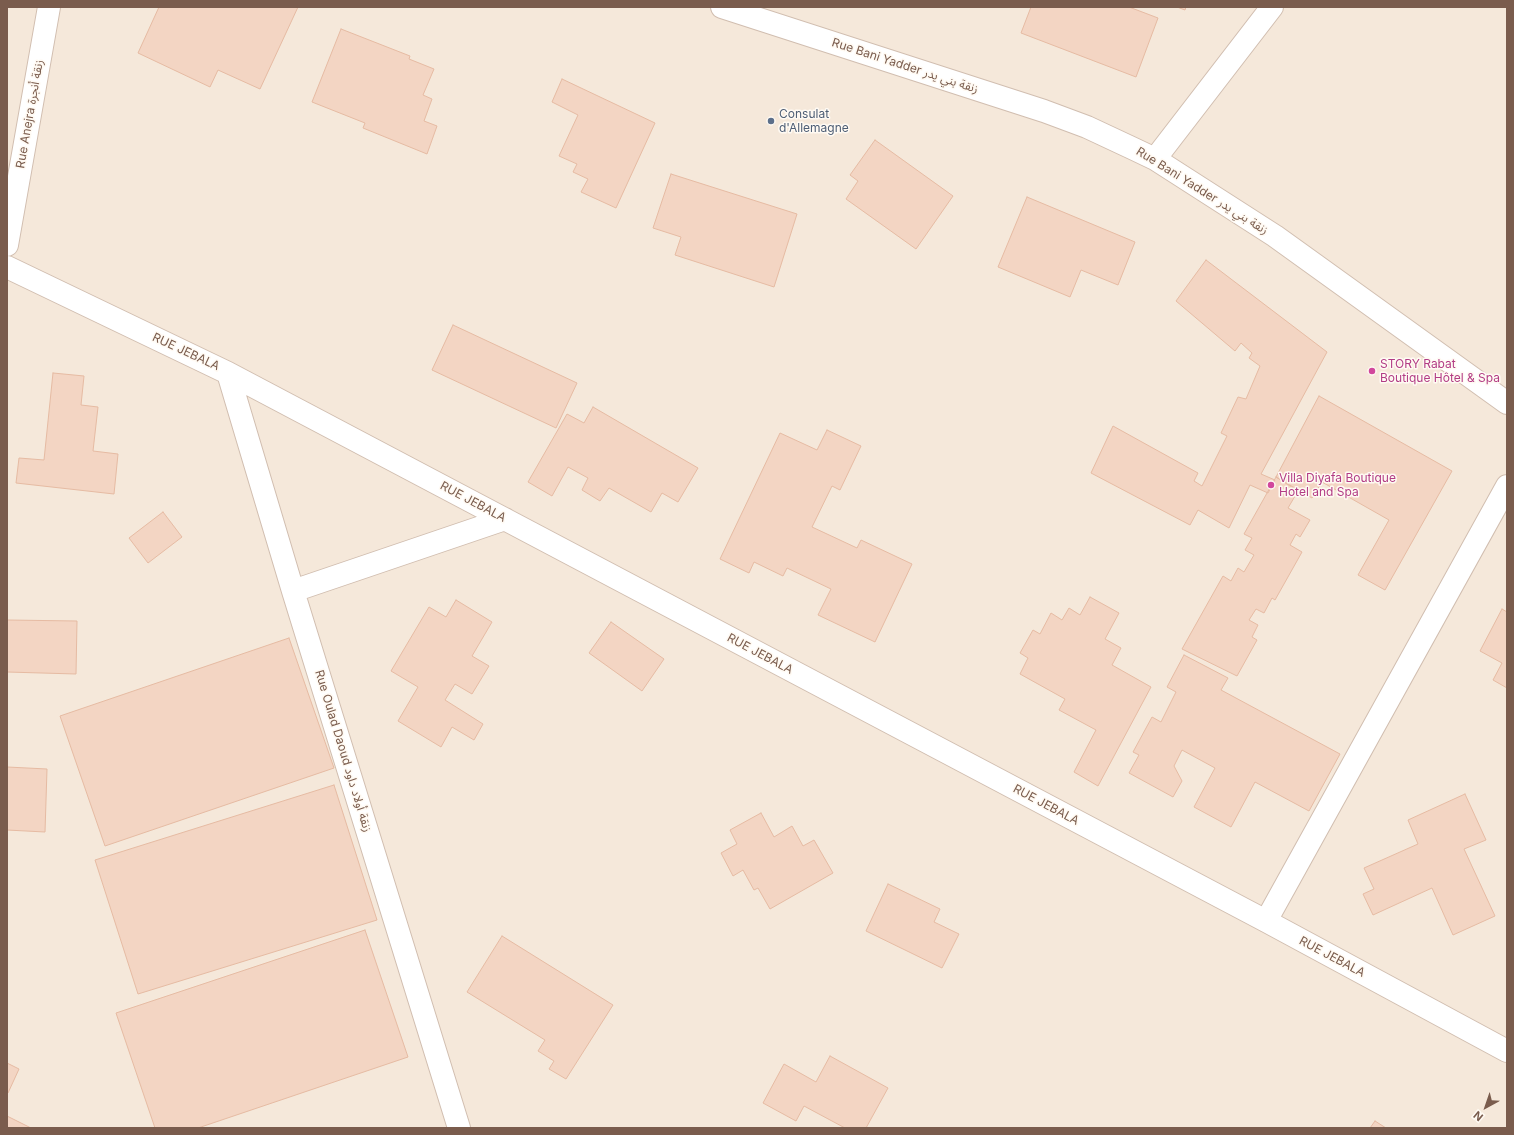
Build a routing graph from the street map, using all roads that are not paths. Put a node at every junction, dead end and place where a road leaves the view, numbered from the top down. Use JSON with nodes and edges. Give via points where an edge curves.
{"nodes":[{"id":1,"x":49,"y":7,"type":"edge"},
{"id":2,"x":722,"y":7,"type":"edge"},
{"id":3,"x":1272,"y":7,"type":"edge"},
{"id":4,"x":1155,"y":159,"type":"junction"},
{"id":5,"x":7,"y":245,"type":"edge"},
{"id":6,"x":7,"y":267,"type":"edge"},
{"id":7,"x":228,"y":373,"type":"junction"},
{"id":8,"x":1507,"y":403,"type":"edge"},
{"id":9,"x":1507,"y":486,"type":"edge"},
{"id":10,"x":505,"y":519,"type":"junction"},
{"id":11,"x":293,"y":591,"type":"junction"},
{"id":12,"x":1266,"y":921,"type":"junction"},
{"id":13,"x":1507,"y":1051,"type":"edge"},
{"id":14,"x":459,"y":1128,"type":"edge"}],
"edges":[{"from":1,"to":5,"type":"street","name":"Rue Anejra زنقة أنجرة"},
{"from":2,"to":4,"type":"street","name":"Rue Bani Yadder زنقة بني يدر","via":[[1044,111],[1087,127]]},
{"from":3,"to":4,"type":"street"},
{"from":4,"to":8,"type":"street","name":"Rue Bani Yadder زنقة بني يدر","via":[[1275,236]]},
{"from":6,"to":7,"type":"street","name":"RUE JEBALA"},
{"from":7,"to":10,"type":"street","name":"RUE JEBALA"},
{"from":7,"to":11,"type":"street","name":"Rue Oulad Daoud زنقة أولاد داود"},
{"from":9,"to":12,"type":"street"},
{"from":10,"to":11,"type":"street"},
{"from":10,"to":12,"type":"street","name":"RUE JEBALA"},
{"from":11,"to":14,"type":"street","name":"Rue Oulad Daoud زنقة أولاد داود"},
{"from":12,"to":13,"type":"street","name":"RUE JEBALA"}]}
